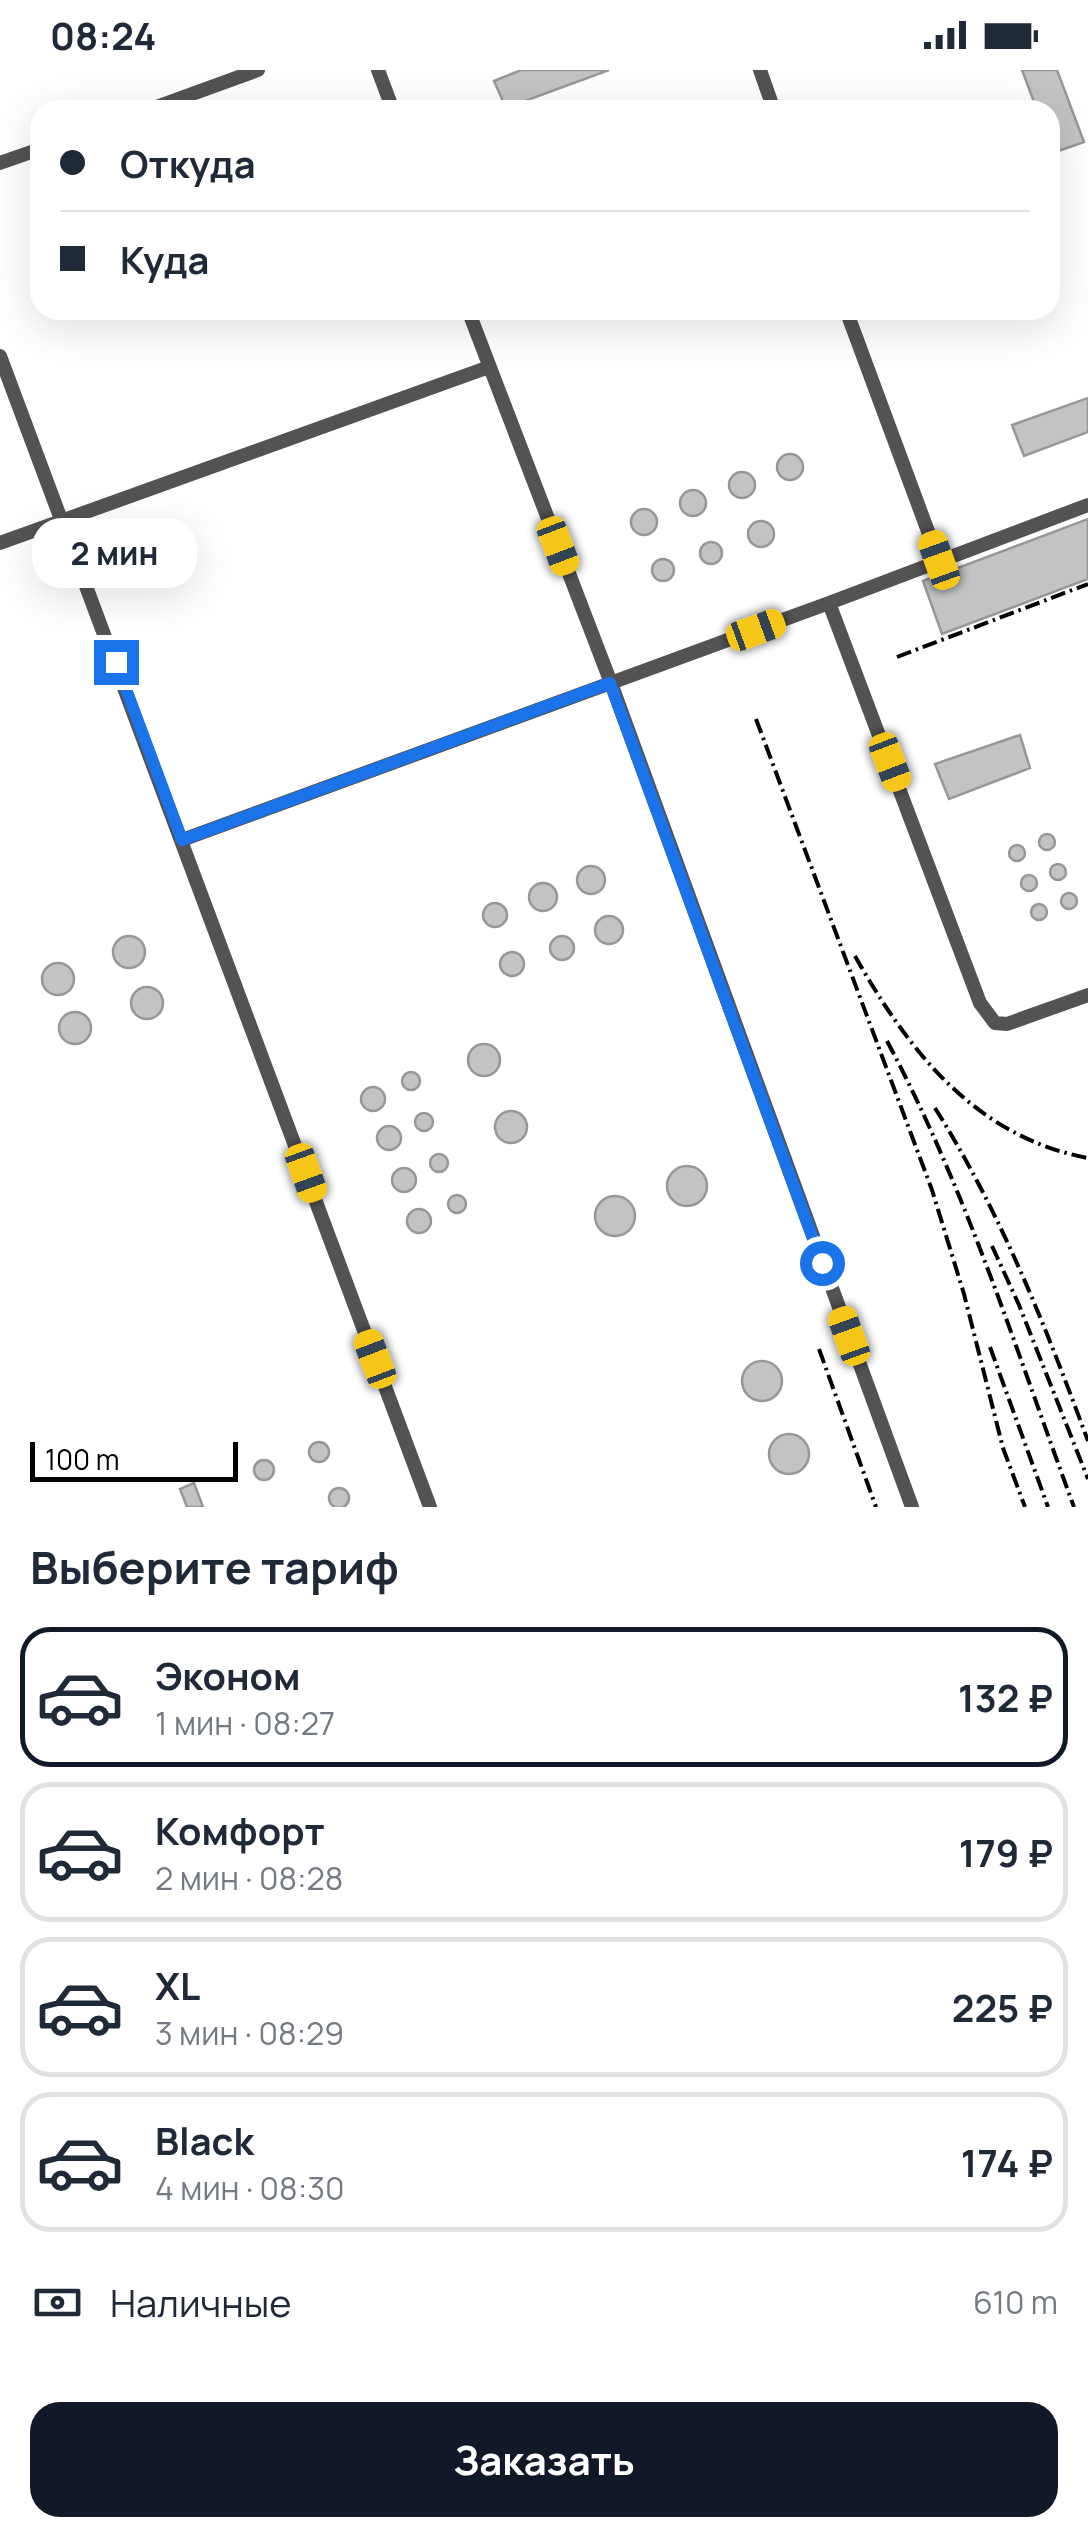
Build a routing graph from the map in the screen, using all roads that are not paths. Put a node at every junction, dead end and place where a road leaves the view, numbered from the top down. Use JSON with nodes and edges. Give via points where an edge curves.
{"nodes":[{"id":1,"x":258,"y":70,"type":"edge"},
{"id":2,"x":378,"y":70,"type":"edge"},
{"id":3,"x":760,"y":70,"type":"edge"},
{"id":4,"x":176,"y":100,"type":"edge"},
{"id":5,"x":389,"y":100,"type":"edge"},
{"id":6,"x":770,"y":100,"type":"edge"},
{"id":7,"x":30,"y":153,"type":"edge"},
{"id":8,"x":0,"y":164,"type":"edge"},
{"id":9,"x":472,"y":320,"type":"edge"},
{"id":10,"x":850,"y":320,"type":"edge"},
{"id":11,"x":0,"y":356,"type":"edge"},
{"id":12,"x":489,"y":366,"type":"junction"},
{"id":13,"x":1088,"y":505,"type":"edge"},
{"id":14,"x":64,"y":520,"type":"junction"},
{"id":15,"x":0,"y":544,"type":"edge"},
{"id":16,"x":939,"y":560,"type":"junction"},
{"id":17,"x":829,"y":603,"type":"junction"},
{"id":18,"x":610,"y":683,"type":"junction"},
{"id":19,"x":182,"y":840,"type":"junction"},
{"id":20,"x":1088,"y":995,"type":"edge"},
{"id":21,"x":430,"y":1507,"type":"edge"},
{"id":22,"x":912,"y":1507,"type":"edge"}],
"edges":[{"from":1,"to":4,"type":"lane"},
{"from":2,"to":5,"type":"lane"},
{"from":3,"to":6,"type":"lane"},
{"from":7,"to":8,"type":"lane"},
{"from":9,"to":12,"type":"lane"},
{"from":10,"to":16,"type":"lane"},
{"from":11,"to":14,"type":"lane"},
{"from":12,"to":14,"type":"lane"},
{"from":12,"to":18,"type":"lane"},
{"from":13,"to":16,"type":"lane"},
{"from":14,"to":15,"type":"lane"},
{"from":14,"to":19,"type":"lane"},
{"from":16,"to":17,"type":"lane"},
{"from":17,"to":18,"type":"lane"},
{"from":17,"to":20,"type":"lane","via":[[980,1004],[995,1023],[1008,1024]]},
{"from":18,"to":19,"type":"lane"},
{"from":18,"to":22,"type":"lane"},
{"from":19,"to":21,"type":"lane"}]}
